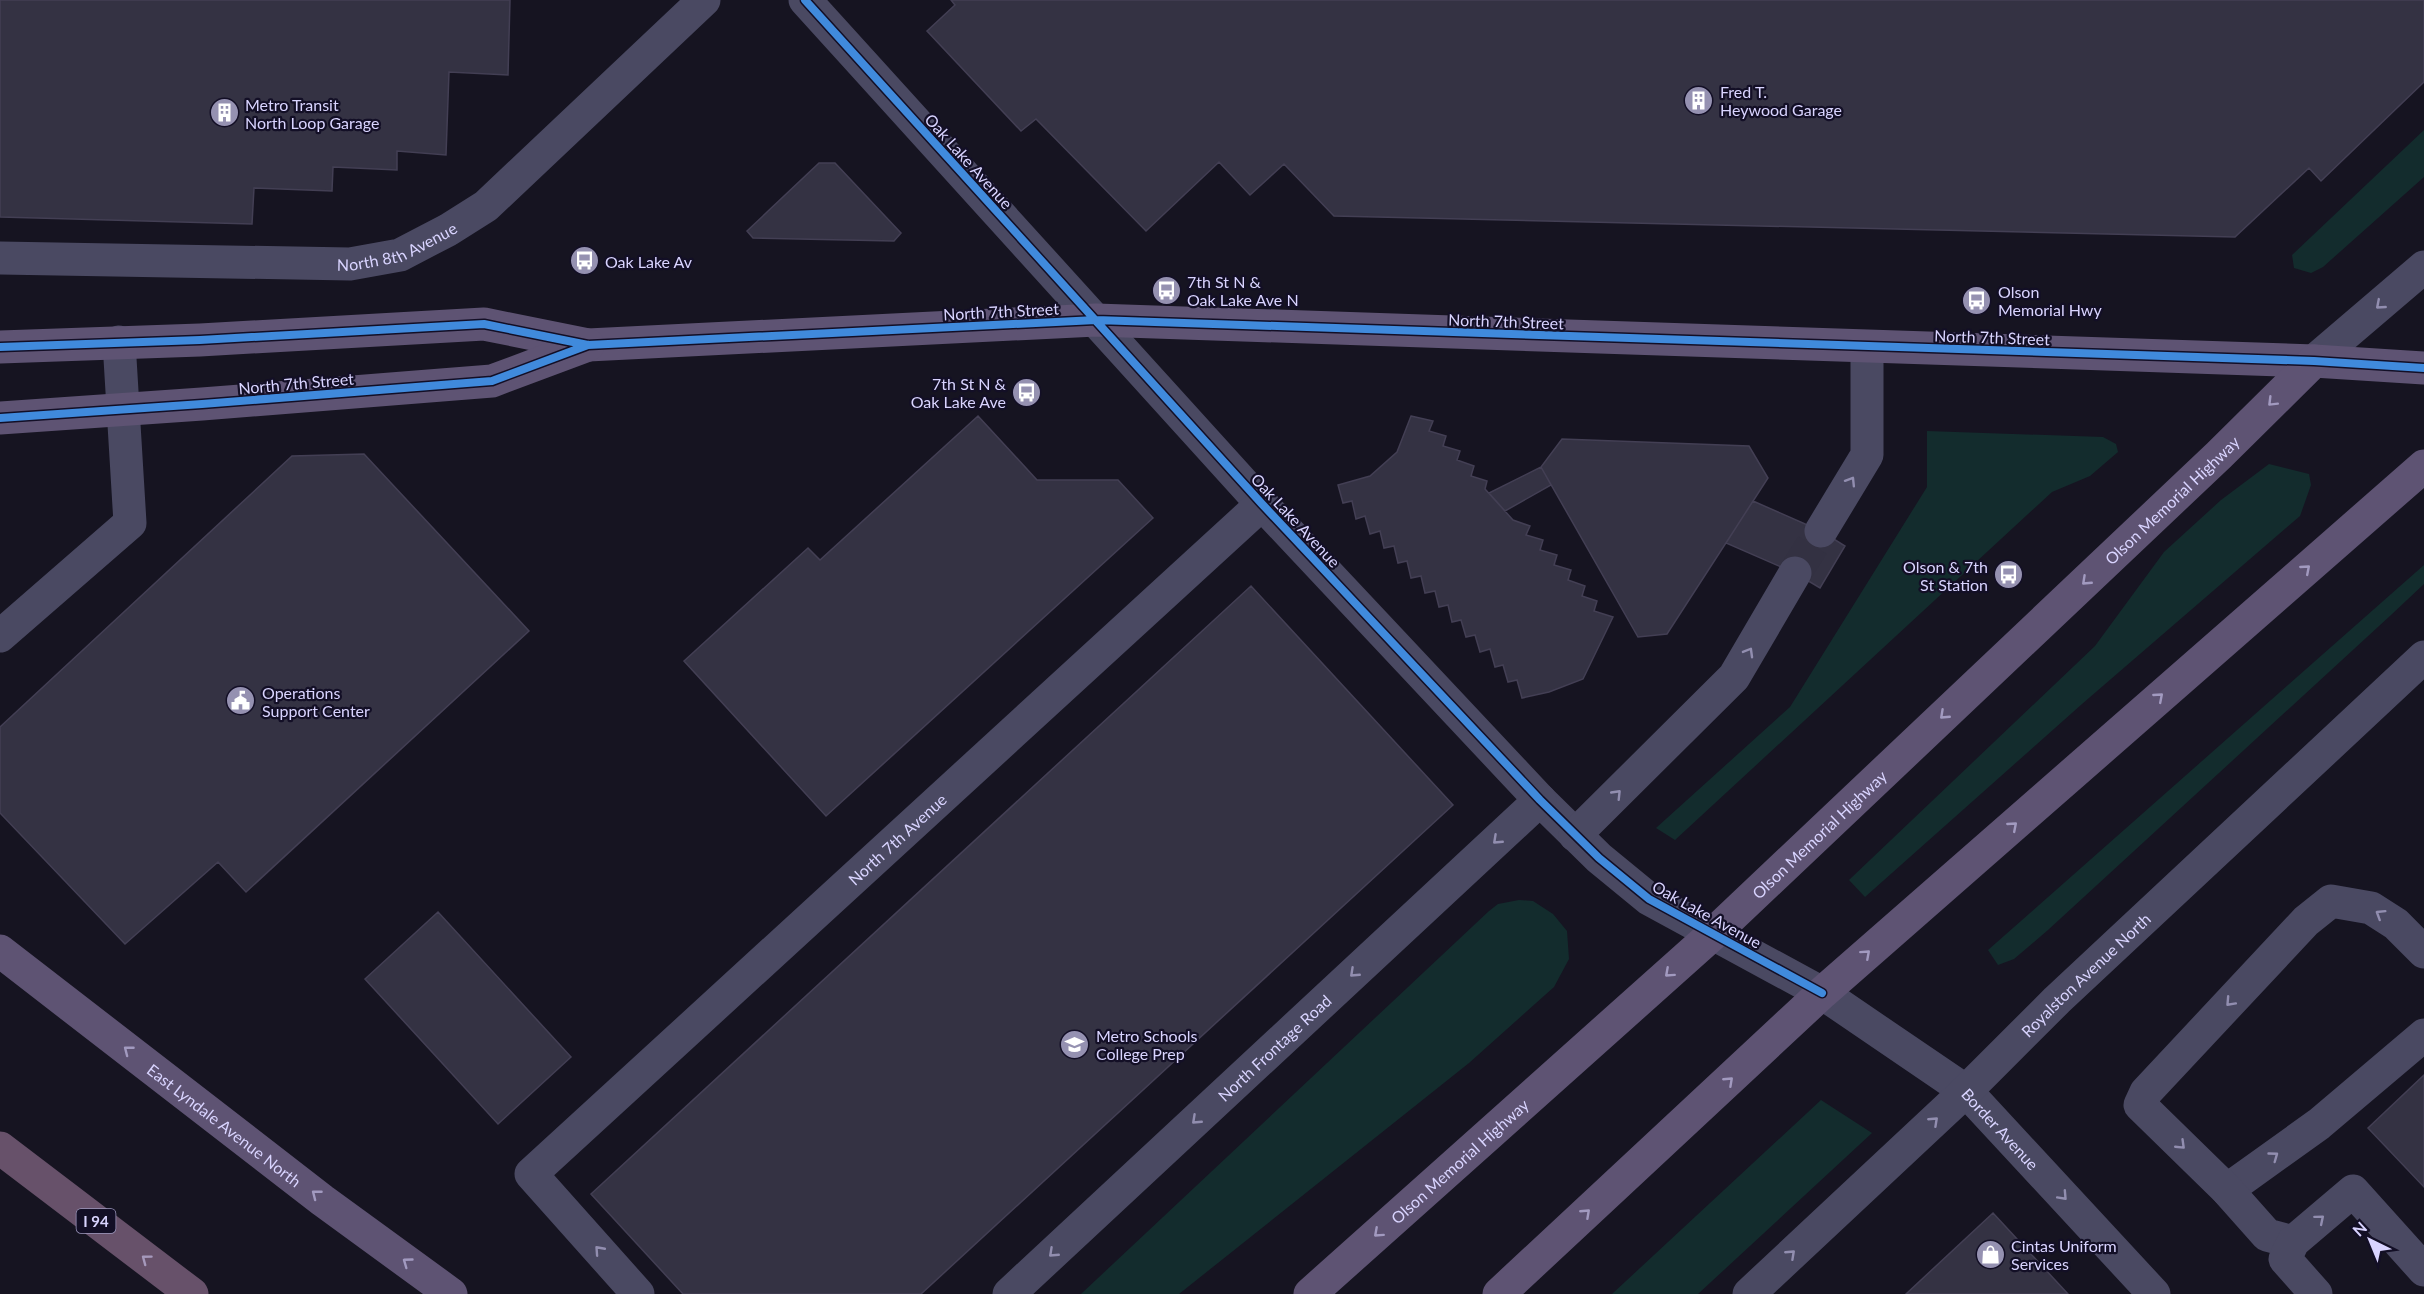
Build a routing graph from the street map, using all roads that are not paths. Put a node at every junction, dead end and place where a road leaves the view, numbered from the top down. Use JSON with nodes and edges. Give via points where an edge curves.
{"nodes":[{"id":1,"x":704,"y":0,"type":"edge"},
{"id":2,"x":805,"y":0,"type":"edge"},
{"id":3,"x":0,"y":258,"type":"edge"},
{"id":4,"x":2424,"y":267,"type":"edge"},
{"id":5,"x":1096,"y":320,"type":"junction"},
{"id":6,"x":119,"y":342,"type":"junction"},
{"id":7,"x":588,"y":345,"type":"junction"},
{"id":8,"x":0,"y":347,"type":"edge"},
{"id":9,"x":1867,"y":347,"type":"junction"},
{"id":10,"x":2314,"y":361,"type":"junction"},
{"id":11,"x":2424,"y":368,"type":"edge"},
{"id":12,"x":123,"y":409,"type":"junction"},
{"id":13,"x":0,"y":418,"type":"edge"},
{"id":14,"x":2424,"y":466,"type":"edge"},
{"id":15,"x":1262,"y":504,"type":"junction"},
{"id":16,"x":1821,"y":531,"type":"tunnel mouth"},
{"id":17,"x":1795,"y":573,"type":"tunnel mouth"},
{"id":18,"x":0,"y":636,"type":"edge"},
{"id":19,"x":2424,"y":657,"type":"edge"},
{"id":20,"x":1540,"y":801,"type":"junction"},
{"id":21,"x":1575,"y":835,"type":"junction"},
{"id":22,"x":1713,"y":934,"type":"junction"},
{"id":23,"x":0,"y":951,"type":"edge"},
{"id":24,"x":2424,"y":952,"type":"edge"},
{"id":25,"x":1822,"y":993,"type":"junction"},
{"id":26,"x":2424,"y":1035,"type":"edge"},
{"id":27,"x":1966,"y":1091,"type":"junction"},
{"id":28,"x":0,"y":1148,"type":"edge"},
{"id":29,"x":2227,"y":1190,"type":"junction"},
{"id":30,"x":2293,"y":1242,"type":"junction"},
{"id":31,"x":2424,"y":1270,"type":"edge"},
{"id":32,"x":192,"y":1294,"type":"edge"},
{"id":33,"x":451,"y":1294,"type":"edge"},
{"id":34,"x":638,"y":1294,"type":"edge"},
{"id":35,"x":1009,"y":1294,"type":"edge"},
{"id":36,"x":1310,"y":1294,"type":"edge"},
{"id":37,"x":1499,"y":1294,"type":"edge"},
{"id":38,"x":1749,"y":1294,"type":"edge"},
{"id":39,"x":2154,"y":1294,"type":"edge"},
{"id":40,"x":2316,"y":1294,"type":"edge"}],
"edges":[{"from":1,"to":3,"type":"street","name":"North 8th Avenue","via":[[486,206],[400,255],[350,264]]},
{"from":2,"to":5,"type":"street","name":"Oak Lake Avenue"},
{"from":4,"to":10,"type":"street","one_way":true},
{"from":5,"to":7,"type":"main road","name":"North 7th Street"},
{"from":5,"to":9,"type":"main road","name":"North 7th Street"},
{"from":5,"to":15,"type":"street","name":"Oak Lake Avenue"},
{"from":6,"to":7,"type":"main road","name":"North 7th Street","via":[[484,324]]},
{"from":6,"to":8,"type":"main road","name":"North 7th Street"},
{"from":6,"to":12,"type":"street"},
{"from":7,"to":12,"type":"main road","name":"North 7th Street","via":[[492,381]]},
{"from":9,"to":10,"type":"main road","name":"North 7th Street"},
{"from":16,"to":9,"type":"street","one_way":true,"via":[[1867,454]]},
{"from":10,"to":11,"type":"main road","name":"North 7th Street"},
{"from":10,"to":22,"type":"main road","name":"Olson Memorial Highway","one_way":true},
{"from":12,"to":13,"type":"main road","name":"North 7th Street"},
{"from":12,"to":18,"type":"street","via":[[130,523]]},
{"from":25,"to":14,"type":"main road","one_way":true},
{"from":15,"to":20,"type":"street","name":"Oak Lake Avenue"},
{"from":34,"to":15,"type":"street","name":"North 7th Avenue","one_way":true,"via":[[531,1174]]},
{"from":21,"to":17,"type":"street","one_way":true,"via":[[1734,677]]},
{"from":19,"to":27,"type":"street","name":"Royalston Avenue North","via":[[2057,1000]]},
{"from":20,"to":21,"type":"street","name":"Oak Lake Avenue"},
{"from":20,"to":35,"type":"street","name":"North Frontage Road","one_way":true},
{"from":21,"to":22,"type":"street","name":"Oak Lake Avenue","via":[[1649,899]]},
{"from":22,"to":25,"type":"street","name":"Oak Lake Avenue"},
{"from":22,"to":36,"type":"main road","name":"Olson Memorial Highway","one_way":true},
{"from":33,"to":23,"type":"main road","name":"East Lyndale Avenue North","one_way":true,"via":[[322,1200]]},
{"from":24,"to":29,"type":"street","one_way":true,"via":[[2396,924],[2371,908],[2331,901],[2306,921],[2145,1092],[2140,1105]]},
{"from":25,"to":27,"type":"street","name":"Border Avenue"},
{"from":37,"to":25,"type":"main road","one_way":true},
{"from":29,"to":26,"type":"street","one_way":true,"via":[[2319,1124]]},
{"from":38,"to":27,"type":"street","name":"Royalston Avenue North","one_way":true},
{"from":27,"to":39,"type":"street","name":"Border Avenue","one_way":true},
{"from":32,"to":28,"type":"highway","number":"I 94","one_way":true},
{"from":29,"to":30,"type":"street","via":[[2267,1235]]},
{"from":30,"to":31,"type":"street","one_way":true,"via":[[2353,1191]]},
{"from":30,"to":40,"type":"street","via":[[2285,1259]]}]}
